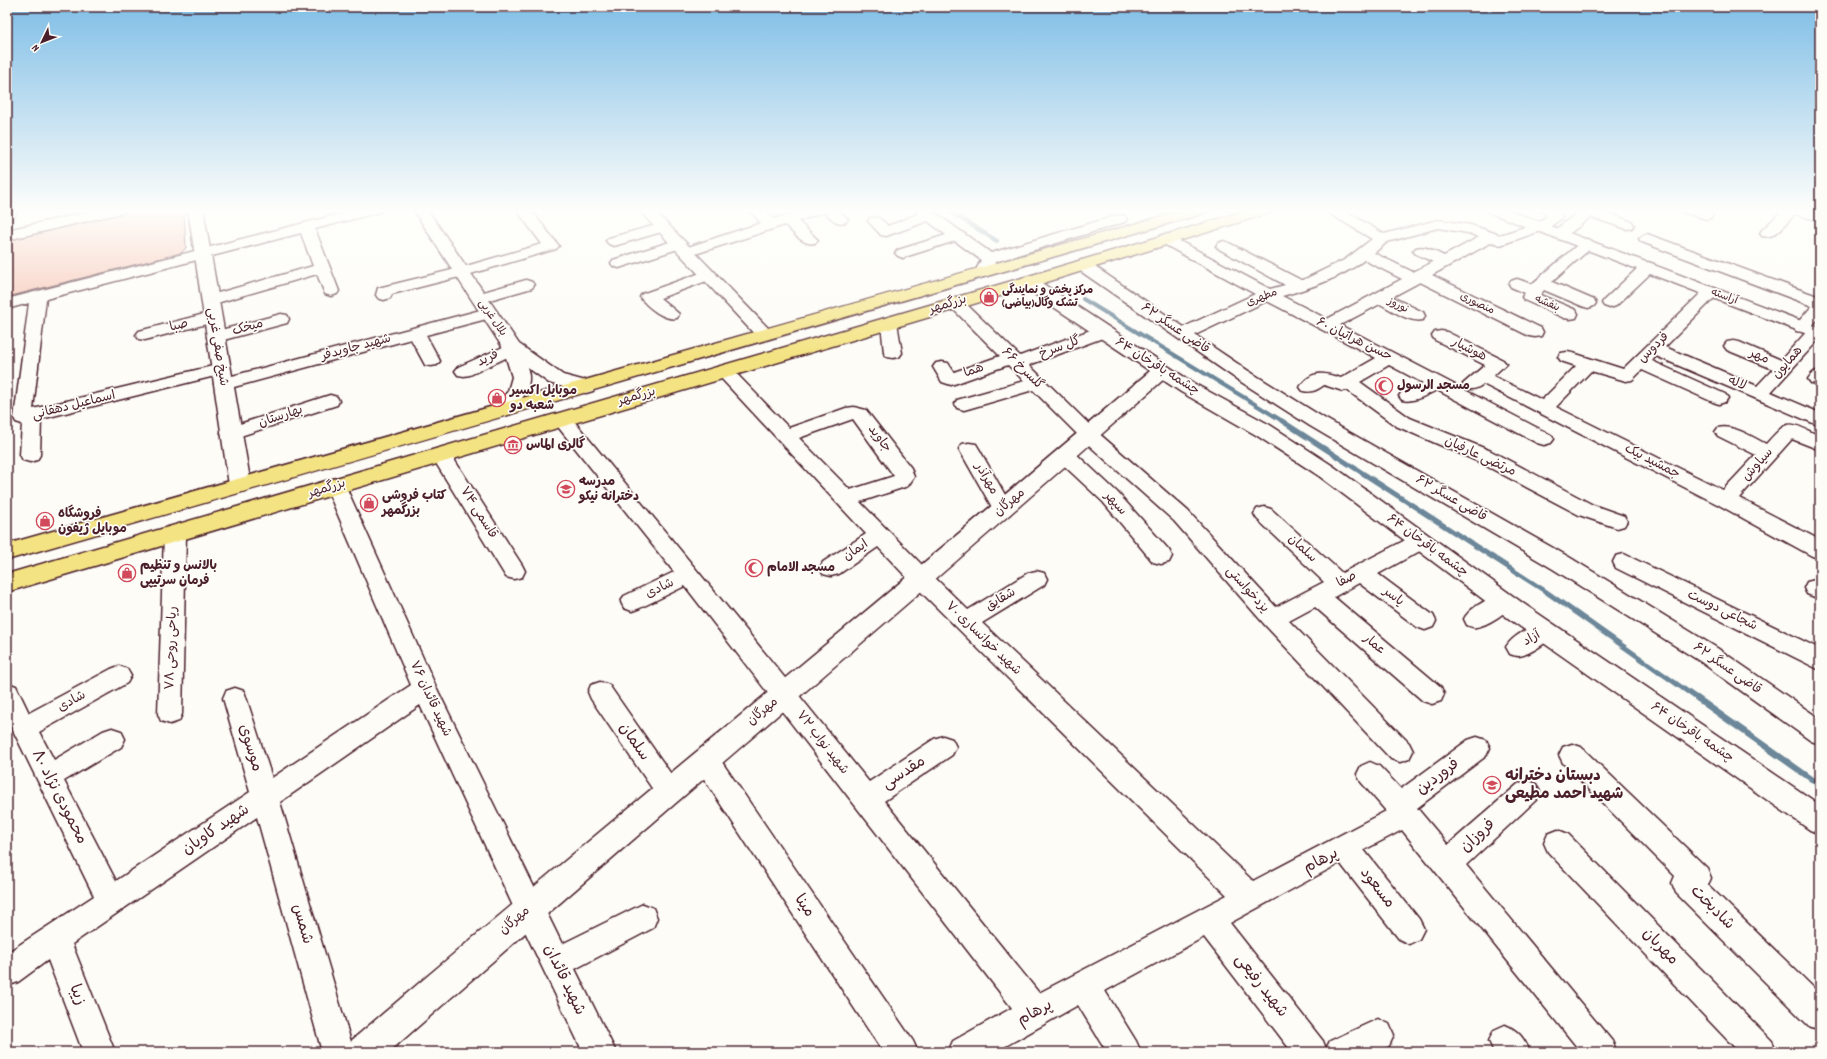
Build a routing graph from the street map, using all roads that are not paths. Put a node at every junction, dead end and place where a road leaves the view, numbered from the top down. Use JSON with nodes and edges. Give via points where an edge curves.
{"nodes":[{"id":1,"x":185,"y":258,"type":"edge"},
{"id":2,"x":203,"y":258,"type":"edge"},
{"id":3,"x":318,"y":258,"type":"edge"},
{"id":4,"x":452,"y":258,"type":"edge"},
{"id":5,"x":507,"y":258,"type":"edge"},
{"id":6,"x":639,"y":258,"type":"edge"},
{"id":7,"x":693,"y":258,"type":"edge"},
{"id":8,"x":979,"y":258,"type":"edge"},
{"id":9,"x":1008,"y":258,"type":"edge"},
{"id":10,"x":1016,"y":258,"type":"edge"},
{"id":11,"x":1103,"y":258,"type":"edge"},
{"id":12,"x":1200,"y":258,"type":"edge"},
{"id":13,"x":1247,"y":258,"type":"edge"},
{"id":14,"x":1357,"y":258,"type":"edge"},
{"id":15,"x":1374,"y":258,"type":"edge"},
{"id":16,"x":1436,"y":258,"type":"edge"},
{"id":17,"x":1451,"y":258,"type":"edge"},
{"id":18,"x":1571,"y":258,"type":"edge"},
{"id":19,"x":1625,"y":258,"type":"edge"},
{"id":20,"x":1698,"y":258,"type":"edge"},
{"id":21,"x":1445,"y":262,"type":"junction"},
{"id":22,"x":619,"y":263,"type":"dead end"},
{"id":23,"x":1082,"y":265,"type":"junction"},
{"id":24,"x":986,"y":266,"type":"junction"},
{"id":25,"x":1648,"y":267,"type":"junction"},
{"id":26,"x":322,"y":268,"type":"junction"},
{"id":27,"x":461,"y":272,"type":"junction"},
{"id":28,"x":709,"y":275,"type":"junction"},
{"id":29,"x":1416,"y":277,"type":"junction"},
{"id":30,"x":1028,"y":282,"type":"junction"},
{"id":31,"x":1606,"y":282,"type":"dead end"},
{"id":32,"x":526,"y":284,"type":"dead end"},
{"id":33,"x":1517,"y":284,"type":"dead end"},
{"id":34,"x":1299,"y":286,"type":"junction"},
{"id":35,"x":1538,"y":287,"type":"junction"},
{"id":36,"x":1625,"y":289,"type":"junction"},
{"id":37,"x":331,"y":291,"type":"dead end"},
{"id":38,"x":1711,"y":292,"type":"junction"},
{"id":39,"x":384,"y":295,"type":"dead end"},
{"id":40,"x":1266,"y":295,"type":"junction"},
{"id":41,"x":38,"y":296,"type":"junction"},
{"id":42,"x":1379,"y":297,"type":"junction"},
{"id":43,"x":955,"y":302,"type":"junction"},
{"id":44,"x":1610,"y":302,"type":"dead end"},
{"id":45,"x":1588,"y":303,"type":"dead end"},
{"id":46,"x":7,"y":304,"type":"edge"},
{"id":47,"x":484,"y":305,"type":"junction"},
{"id":48,"x":1820,"y":305,"type":"edge"},
{"id":49,"x":211,"y":308,"type":"junction"},
{"id":50,"x":671,"y":314,"type":"dead end"},
{"id":51,"x":1570,"y":314,"type":"dead end"},
{"id":52,"x":1417,"y":316,"type":"dead end"},
{"id":53,"x":281,"y":319,"type":"dead end"},
{"id":54,"x":889,"y":323,"type":"junction"},
{"id":55,"x":1326,"y":326,"type":"junction"},
{"id":56,"x":1813,"y":331,"type":"edge"},
{"id":57,"x":416,"y":332,"type":"junction"},
{"id":58,"x":1102,"y":332,"type":"junction"},
{"id":59,"x":1535,"y":332,"type":"dead end"},
{"id":60,"x":764,"y":334,"type":"junction"},
{"id":61,"x":1183,"y":334,"type":"junction"},
{"id":62,"x":145,"y":335,"type":"dead end"},
{"id":63,"x":1441,"y":336,"type":"dead end"},
{"id":64,"x":216,"y":338,"type":"junction"},
{"id":65,"x":1733,"y":346,"type":"dead end"},
{"id":66,"x":512,"y":348,"type":"junction"},
{"id":67,"x":1654,"y":349,"type":"junction"},
{"id":68,"x":893,"y":353,"type":"dead end"},
{"id":69,"x":1390,"y":357,"type":"junction"},
{"id":70,"x":1567,"y":357,"type":"dead end"},
{"id":71,"x":1014,"y":361,"type":"junction"},
{"id":72,"x":431,"y":362,"type":"dead end"},
{"id":73,"x":1640,"y":362,"type":"junction"},
{"id":74,"x":1587,"y":365,"type":"junction"},
{"id":75,"x":942,"y":367,"type":"dead end"},
{"id":76,"x":1784,"y":368,"type":"junction"},
{"id":77,"x":464,"y":371,"type":"dead end"},
{"id":78,"x":1162,"y":371,"type":"junction"},
{"id":79,"x":725,"y":372,"type":"junction"},
{"id":80,"x":222,"y":376,"type":"junction"},
{"id":81,"x":1482,"y":377,"type":"junction"},
{"id":82,"x":1036,"y":382,"type":"junction"},
{"id":83,"x":1348,"y":382,"type":"junction"},
{"id":84,"x":1438,"y":383,"type":"junction"},
{"id":85,"x":586,"y":387,"type":"junction"},
{"id":86,"x":1309,"y":387,"type":"dead end"},
{"id":87,"x":1459,"y":394,"type":"junction"},
{"id":88,"x":1760,"y":394,"type":"junction"},
{"id":89,"x":1408,"y":396,"type":"dead end"},
{"id":90,"x":1719,"y":398,"type":"dead end"},
{"id":91,"x":330,"y":401,"type":"dead end"},
{"id":92,"x":964,"y":404,"type":"dead end"},
{"id":93,"x":1545,"y":407,"type":"junction"},
{"id":94,"x":504,"y":410,"type":"junction"},
{"id":95,"x":32,"y":417,"type":"junction"},
{"id":96,"x":562,"y":419,"type":"junction"},
{"id":97,"x":1820,"y":420,"type":"edge"},
{"id":98,"x":1725,"y":432,"type":"dead end"},
{"id":99,"x":231,"y":433,"type":"junction"},
{"id":100,"x":1089,"y":435,"type":"junction"},
{"id":101,"x":785,"y":436,"type":"junction"},
{"id":102,"x":1544,"y":439,"type":"dead end"},
{"id":103,"x":1820,"y":444,"type":"edge"},
{"id":104,"x":969,"y":449,"type":"dead end"},
{"id":105,"x":1768,"y":453,"type":"junction"},
{"id":106,"x":30,"y":455,"type":"dead end"},
{"id":107,"x":441,"y":455,"type":"junction"},
{"id":108,"x":1065,"y":455,"type":"junction"},
{"id":109,"x":240,"y":485,"type":"junction"},
{"id":110,"x":336,"y":487,"type":"junction"},
{"id":111,"x":846,"y":499,"type":"junction"},
{"id":112,"x":1726,"y":500,"type":"junction"},
{"id":113,"x":1003,"y":509,"type":"junction"},
{"id":114,"x":1264,"y":514,"type":"dead end"},
{"id":115,"x":1617,"y":521,"type":"dead end"},
{"id":116,"x":175,"y":534,"type":"junction"},
{"id":117,"x":880,"y":535,"type":"junction"},
{"id":118,"x":1421,"y":541,"type":"junction"},
{"id":119,"x":1820,"y":549,"type":"edge"},
{"id":120,"x":7,"y":552,"type":"edge"},
{"id":121,"x":1161,"y":556,"type":"dead end"},
{"id":122,"x":1624,"y":562,"type":"dead end"},
{"id":123,"x":831,"y":568,"type":"dead end"},
{"id":124,"x":514,"y":571,"type":"dead end"},
{"id":125,"x":1361,"y":573,"type":"junction"},
{"id":126,"x":688,"y":575,"type":"junction"},
{"id":127,"x":921,"y":578,"type":"junction"},
{"id":128,"x":1036,"y":579,"type":"dead end"},
{"id":129,"x":7,"y":583,"type":"edge"},
{"id":130,"x":1340,"y":584,"type":"junction"},
{"id":131,"x":1317,"y":596,"type":"junction"},
{"id":132,"x":632,"y":602,"type":"dead end"},
{"id":133,"x":1503,"y":602,"type":"junction"},
{"id":134,"x":1274,"y":619,"type":"junction"},
{"id":135,"x":1475,"y":619,"type":"dead end"},
{"id":136,"x":1425,"y":621,"type":"dead end"},
{"id":137,"x":966,"y":622,"type":"junction"},
{"id":138,"x":1545,"y":631,"type":"junction"},
{"id":139,"x":1518,"y":647,"type":"dead end"},
{"id":140,"x":1820,"y":660,"type":"edge"},
{"id":141,"x":119,"y":676,"type":"dead end"},
{"id":142,"x":425,"y":689,"type":"junction"},
{"id":143,"x":600,"y":692,"type":"dead end"},
{"id":144,"x":7,"y":693,"type":"edge"},
{"id":145,"x":784,"y":694,"type":"junction"},
{"id":146,"x":1432,"y":694,"type":"dead end"},
{"id":147,"x":235,"y":698,"type":"dead end"},
{"id":148,"x":170,"y":714,"type":"dead end"},
{"id":149,"x":24,"y":728,"type":"junction"},
{"id":150,"x":1820,"y":733,"type":"edge"},
{"id":151,"x":112,"y":739,"type":"dead end"},
{"id":152,"x":943,"y":747,"type":"dead end"},
{"id":153,"x":1477,"y":748,"type":"dead end"},
{"id":154,"x":1400,"y":751,"type":"dead end"},
{"id":155,"x":1572,"y":755,"type":"dead end"},
{"id":156,"x":706,"y":760,"type":"junction"},
{"id":157,"x":1370,"y":774,"type":"dead end"},
{"id":158,"x":48,"y":776,"type":"junction"},
{"id":159,"x":669,"y":792,"type":"junction"},
{"id":160,"x":1527,"y":792,"type":"dead end"},
{"id":161,"x":265,"y":797,"type":"junction"},
{"id":162,"x":866,"y":798,"type":"junction"},
{"id":163,"x":1402,"y":810,"type":"junction"},
{"id":164,"x":1820,"y":821,"type":"edge"},
{"id":165,"x":1558,"y":843,"type":"dead end"},
{"id":166,"x":1345,"y":848,"type":"junction"},
{"id":167,"x":1448,"y":864,"type":"junction"},
{"id":168,"x":1250,"y":898,"type":"junction"},
{"id":169,"x":111,"y":901,"type":"junction"},
{"id":170,"x":529,"y":909,"type":"junction"},
{"id":171,"x":643,"y":918,"type":"dead end"},
{"id":172,"x":1209,"y":920,"type":"junction"},
{"id":173,"x":1410,"y":929,"type":"dead end"},
{"id":174,"x":55,"y":939,"type":"junction"},
{"id":175,"x":556,"y":963,"type":"junction"},
{"id":176,"x":7,"y":971,"type":"edge"},
{"id":177,"x":1084,"y":986,"type":"junction"},
{"id":178,"x":1035,"y":1012,"type":"junction"},
{"id":179,"x":1820,"y":1015,"type":"edge"},
{"id":180,"x":1378,"y":1035,"type":"dead end"},
{"id":181,"x":978,"y":1049,"type":"edge"},
{"id":182,"x":98,"y":1052,"type":"edge"},
{"id":183,"x":338,"y":1052,"type":"edge"},
{"id":184,"x":364,"y":1052,"type":"edge"},
{"id":185,"x":600,"y":1052,"type":"edge"},
{"id":186,"x":902,"y":1052,"type":"edge"},
{"id":187,"x":1125,"y":1052,"type":"edge"},
{"id":188,"x":1312,"y":1052,"type":"edge"},
{"id":189,"x":1341,"y":1052,"type":"edge"},
{"id":190,"x":1601,"y":1052,"type":"edge"},
{"id":191,"x":1761,"y":1052,"type":"edge"}],
"edges":[{"from":1,"to":41,"type":"street"},
{"from":2,"to":49,"type":"street","name":"شیخ صفی غربی"},
{"from":3,"to":26,"type":"street"},
{"from":4,"to":27,"type":"street","name":"بلال غربی"},
{"from":5,"to":27,"type":"street"},
{"from":6,"to":22,"type":"street"},
{"from":7,"to":28,"type":"street"},
{"from":8,"to":24,"type":"street"},
{"from":9,"to":24,"type":"street"},
{"from":10,"to":24,"type":"main road","name":"بزرگمهر"},
{"from":11,"to":23,"type":"main road","name":"بزرگمهر"},
{"from":12,"to":40,"type":"street","name":"حسن هراتیان ۶۰"},
{"from":13,"to":34,"type":"street"},
{"from":14,"to":34,"type":"street","name":"مطهری"},
{"from":15,"to":29,"type":"street","name":"منصوری"},
{"from":16,"to":21,"type":"street"},
{"from":17,"to":21,"type":"street"},
{"from":18,"to":35,"type":"street","name":"بنفشه"},
{"from":19,"to":25,"type":"street","name":"آراسته"},
{"from":20,"to":48,"type":"street"},
{"from":21,"to":29,"type":"street"},
{"from":23,"to":30,"type":"main road","name":"بزرگمهر"},
{"from":23,"to":61,"type":"street","name":"قاضی عسگر ۶۲"},
{"from":24,"to":60,"type":"main road","name":"بزرگمهر"},
{"from":25,"to":36,"type":"street"},
{"from":25,"to":38,"type":"street","name":"آراسته"},
{"from":26,"to":37,"type":"street"},
{"from":26,"to":49,"type":"street","name":"صبا"},
{"from":27,"to":39,"type":"street","via":[[384,292]]},
{"from":27,"to":47,"type":"street","name":"بلال غربی"},
{"from":28,"to":50,"type":"street","via":[[648,297]]},
{"from":28,"to":60,"type":"street"},
{"from":29,"to":42,"type":"street"},
{"from":29,"to":59,"type":"street","name":"منصوری"},
{"from":30,"to":43,"type":"main road","name":"بزرگمهر"},
{"from":30,"to":58,"type":"street","name":"چشمه باقرخان ۶۴"},
{"from":31,"to":36,"type":"street"},
{"from":32,"to":47,"type":"street","name":"شهید جاویدفر"},
{"from":33,"to":35,"type":"street"},
{"from":34,"to":40,"type":"street","name":"مطهری"},
{"from":35,"to":45,"type":"street"},
{"from":35,"to":51,"type":"street","name":"بنفشه","via":[[1530,297]]},
{"from":36,"to":44,"type":"street"},
{"from":38,"to":56,"type":"street","name":"آراسته"},
{"from":38,"to":67,"type":"street","name":"فردوس"},
{"from":40,"to":55,"type":"street","name":"حسن هراتیان ۶۰"},
{"from":40,"to":61,"type":"street","name":"مطهری"},
{"from":41,"to":46,"type":"street"},
{"from":41,"to":95,"type":"street","name":"اسماعیل دهقانی","via":[[23,418]]},
{"from":42,"to":52,"type":"street","name":"نوروز"},
{"from":42,"to":55,"type":"street"},
{"from":43,"to":54,"type":"main road","name":"بزرگمهر"},
{"from":43,"to":71,"type":"street","name":"گلسرخ ۶۶"},
{"from":47,"to":57,"type":"street","name":"شهید جاویدفر","via":[[456,327]]},
{"from":47,"to":66,"type":"street","name":"بلال غربی"},
{"from":48,"to":56,"type":"street","name":"همایون"},
{"from":49,"to":62,"type":"street","name":"صبا"},
{"from":49,"to":64,"type":"street","name":"شیخ صفی غربی"},
{"from":53,"to":64,"type":"street","name":"میخک"},
{"from":54,"to":68,"type":"street"},
{"from":54,"to":79,"type":"main road","name":"بزرگمهر"},
{"from":55,"to":69,"type":"street","name":"حسن هراتیان ۶۰"},
{"from":56,"to":76,"type":"street","name":"همایون"},
{"from":57,"to":72,"type":"street"},
{"from":57,"to":80,"type":"street","name":"شهید جاویدفر","via":[[395,331],[378,349]]},
{"from":58,"to":71,"type":"street","name":"گل سرخ"},
{"from":58,"to":78,"type":"street","name":"چشمه باقرخان ۶۴"},
{"from":60,"to":85,"type":"main road","name":"بزرگمهر"},
{"from":61,"to":150,"type":"street","name":"قاضی عسگر ۶۲","via":[[1317,422],[1561,562],[1709,655]]},
{"from":63,"to":81,"type":"street","name":"هوشیار","via":[[1496,364]]},
{"from":64,"to":80,"type":"street","name":"شیخ صفی غربی"},
{"from":65,"to":76,"type":"street","name":"مهر"},
{"from":66,"to":77,"type":"street","name":"فرید"},
{"from":66,"to":85,"type":"street","via":[[556,379]]},
{"from":66,"to":94,"type":"street","via":[[521,377],[517,391]]},
{"from":67,"to":73,"type":"street","name":"فردوس"},
{"from":67,"to":88,"type":"street","name":"لاله"},
{"from":69,"to":83,"type":"street"},
{"from":69,"to":84,"type":"street","name":"حسن هراتیان ۶۰"},
{"from":70,"to":74,"type":"street","name":"فردوس"},
{"from":71,"to":75,"type":"street","name":"هما","via":[[951,379]]},
{"from":71,"to":82,"type":"street","name":"گلسرخ ۶۶"},
{"from":73,"to":74,"type":"street","name":"فردوس","via":[[1626,376]]},
{"from":73,"to":90,"type":"street","name":"لاله"},
{"from":74,"to":93,"type":"street"},
{"from":76,"to":88,"type":"street","name":"همایون"},
{"from":78,"to":100,"type":"street","name":"مهرگان"},
{"from":78,"to":118,"type":"street","name":"چشمه باقرخان ۶۴","via":[[1263,430],[1326,471]]},
{"from":79,"to":96,"type":"main road","name":"بزرگمهر"},
{"from":79,"to":101,"type":"street","name":"شهید خوانساری ۷۰"},
{"from":80,"to":95,"type":"street","name":"اسماعیل دهقانی"},
{"from":80,"to":99,"type":"street","name":"شیخ صفی غربی"},
{"from":81,"to":87,"type":"street"},
{"from":81,"to":93,"type":"street","name":"جمشید بیک"},
{"from":82,"to":92,"type":"street"},
{"from":82,"to":100,"type":"street","name":"گلسرخ ۶۶"},
{"from":83,"to":86,"type":"street","via":[[1343,385],[1322,378]]},
{"from":83,"to":115,"type":"street","name":"مرتضی عارفیان","via":[[1403,422],[1484,456],[1586,510]]},
{"from":84,"to":87,"type":"street","name":"حسن هراتیان ۶۰"},
{"from":84,"to":89,"type":"street"},
{"from":85,"to":94,"type":"main road","name":"بزرگمهر"},
{"from":87,"to":102,"type":"street","name":"حسن هراتیان ۶۰"},
{"from":88,"to":97,"type":"street","name":"لاله"},
{"from":91,"to":99,"type":"street","name":"بهارستان"},
{"from":93,"to":112,"type":"street","name":"جمشید بیک"},
{"from":94,"to":109,"type":"main road","name":"بزرگمهر"},
{"from":95,"to":106,"type":"street"},
{"from":96,"to":107,"type":"main road","name":"بزرگمهر"},
{"from":96,"to":126,"type":"street","name":"شهید نواب ۷۲"},
{"from":98,"to":105,"type":"street"},
{"from":99,"to":109,"type":"street","name":"شیخ صفی غربی"},
{"from":100,"to":108,"type":"street","name":"مهرگان"},
{"from":100,"to":134,"type":"street","name":"یزدخواستی","via":[[1181,516]]},
{"from":101,"to":111,"type":"street","name":"شهید خوانساری ۷۰"},
{"from":101,"to":111,"type":"street","name":"جاوید","via":[[846,414],[860,414],[904,473],[904,477]]},
{"from":103,"to":105,"type":"street","name":"سیاوش","via":[[1789,430]]},
{"from":104,"to":113,"type":"street","name":"مهرآذر"},
{"from":105,"to":112,"type":"street","name":"سیاوش"},
{"from":107,"to":110,"type":"main road","name":"بزرگمهر"},
{"from":107,"to":124,"type":"street","name":"قاسمی ۷۴"},
{"from":108,"to":113,"type":"street","name":"مهرگان"},
{"from":108,"to":121,"type":"street","name":"سپهر","via":[[1110,497]]},
{"from":109,"to":120,"type":"main road","name":"بزرگمهر"},
{"from":110,"to":116,"type":"main road","name":"بزرگمهر"},
{"from":110,"to":142,"type":"street","name":"شهید قائدان ۷۶"},
{"from":111,"to":117,"type":"street","name":"شهید خوانساری ۷۰"},
{"from":112,"to":119,"type":"street","name":"جمشید بیک"},
{"from":113,"to":127,"type":"street","name":"مهرگان"},
{"from":114,"to":130,"type":"street","name":"سلمان"},
{"from":116,"to":129,"type":"main road","name":"بزرگمهر"},
{"from":116,"to":148,"type":"street","name":"ریاحی روحی ۷۸"},
{"from":117,"to":123,"type":"street","name":"ایمان"},
{"from":117,"to":127,"type":"street","name":"شهید خوانساری ۷۰"},
{"from":118,"to":125,"type":"street","name":"صفا"},
{"from":118,"to":133,"type":"street","name":"چشمه باقرخان ۶۴"},
{"from":122,"to":140,"type":"street","name":"شجاعی دوست"},
{"from":125,"to":130,"type":"street","name":"صفا"},
{"from":125,"to":136,"type":"street","name":"یاسر"},
{"from":126,"to":132,"type":"street","name":"شادی"},
{"from":126,"to":145,"type":"street","name":"شهید نواب ۷۲"},
{"from":127,"to":137,"type":"street","name":"شهید خوانساری ۷۰"},
{"from":127,"to":145,"type":"street","name":"مهرگان"},
{"from":128,"to":137,"type":"street","name":"شقایق"},
{"from":130,"to":131,"type":"street","name":"صفا"},
{"from":131,"to":134,"type":"street","name":"صفا"},
{"from":131,"to":146,"type":"street","name":"عمار"},
{"from":133,"to":135,"type":"street"},
{"from":133,"to":138,"type":"street","name":"چشمه باقرخان ۶۴"},
{"from":134,"to":154,"type":"street","name":"یزدخواستی"},
{"from":137,"to":168,"type":"street","name":"شهید خوانساری ۷۰"},
{"from":138,"to":139,"type":"street","name":"آزاد"},
{"from":138,"to":164,"type":"street","name":"چشمه باقرخان ۶۴"},
{"from":141,"to":149,"type":"street","name":"شادی"},
{"from":142,"to":161,"type":"street","name":"شهید کاویان"},
{"from":142,"to":170,"type":"street","name":"شهید قائدان ۷۶"},
{"from":143,"to":159,"type":"street","name":"سلمان"},
{"from":144,"to":149,"type":"street","name":"محمودی نژاد ۸۰"},
{"from":145,"to":156,"type":"street","name":"مهرگان"},
{"from":145,"to":162,"type":"street","name":"شهید نواب ۷۲"},
{"from":147,"to":161,"type":"street","name":"موسوی"},
{"from":149,"to":158,"type":"street","name":"محمودی نژاد ۸۰"},
{"from":151,"to":158,"type":"street"},
{"from":152,"to":162,"type":"street","name":"مقدسی"},
{"from":153,"to":163,"type":"street","name":"فروردین"},
{"from":155,"to":179,"type":"street","name":"شادبخت","via":[[1697,878],[1686,883]]},
{"from":156,"to":159,"type":"street","name":"مهرگان"},
{"from":156,"to":186,"type":"street","name":"مینا"},
{"from":157,"to":163,"type":"street"},
{"from":158,"to":169,"type":"street","name":"محمودی نژاد ۸۰"},
{"from":159,"to":170,"type":"street","name":"مهرگان"},
{"from":160,"to":167,"type":"street","name":"فروزان"},
{"from":161,"to":169,"type":"street","name":"شهید کاویان"},
{"from":161,"to":183,"type":"street","name":"شمس"},
{"from":162,"to":178,"type":"street","name":"شهید نواب ۷۲"},
{"from":163,"to":166,"type":"street","name":"پرهام"},
{"from":163,"to":167,"type":"street"},
{"from":165,"to":191,"type":"street","name":"مهربان"},
{"from":166,"to":168,"type":"street","name":"پرهام"},
{"from":166,"to":173,"type":"street","name":"مسعود"},
{"from":167,"to":190,"type":"street"},
{"from":168,"to":172,"type":"street","name":"پرهام"},
{"from":169,"to":174,"type":"street","name":"شهید کاویان"},
{"from":170,"to":175,"type":"street","name":"شهید قائدان"},
{"from":170,"to":184,"type":"street","name":"مهرگان"},
{"from":171,"to":175,"type":"street"},
{"from":172,"to":177,"type":"street","name":"پرهام"},
{"from":172,"to":188,"type":"street","name":"شهید رفیعی"},
{"from":174,"to":176,"type":"street","name":"شهید کاویان"},
{"from":174,"to":182,"type":"street","name":"زیبا"},
{"from":175,"to":185,"type":"street","name":"شهید قائدان"},
{"from":177,"to":178,"type":"street","name":"پرهام"},
{"from":177,"to":187,"type":"street"},
{"from":178,"to":181,"type":"street","name":"پرهام"},
{"from":180,"to":189,"type":"street"}]}
